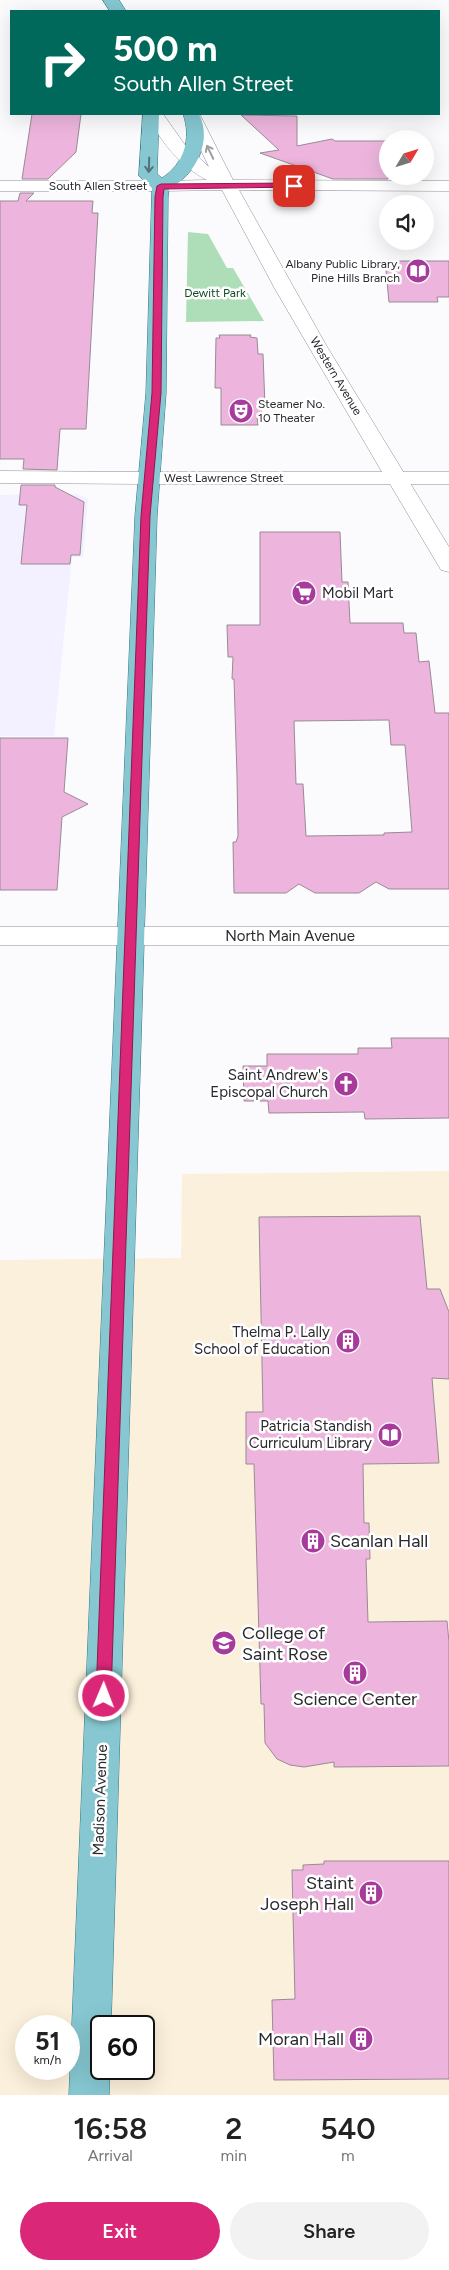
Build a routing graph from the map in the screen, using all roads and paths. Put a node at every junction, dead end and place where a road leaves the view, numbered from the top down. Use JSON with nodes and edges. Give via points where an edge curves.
{"nodes":[{"id":1,"x":151,"y":115,"type":"edge"},
{"id":2,"x":156,"y":115,"type":"edge"},
{"id":3,"x":193,"y":116,"type":"edge"},
{"id":4,"x":189,"y":160,"type":"junction"},
{"id":5,"x":226,"y":185,"type":"junction"},
{"id":6,"x":0,"y":186,"type":"edge"},
{"id":7,"x":161,"y":186,"type":"junction"},
{"id":8,"x":449,"y":186,"type":"edge"},
{"id":9,"x":0,"y":477,"type":"edge"},
{"id":10,"x":148,"y":478,"type":"junction"},
{"id":11,"x":398,"y":478,"type":"junction"},
{"id":12,"x":449,"y":478,"type":"edge"},
{"id":13,"x":449,"y":565,"type":"edge"},
{"id":14,"x":0,"y":936,"type":"edge"},
{"id":15,"x":131,"y":936,"type":"junction"},
{"id":16,"x":449,"y":936,"type":"edge"},
{"id":17,"x":89,"y":2095,"type":"edge"}],
"edges":[{"from":1,"to":7,"type":"main road","one_way":true,"via":[[148,176]]},
{"from":2,"to":4,"type":"street","name":"Western Avenue"},
{"from":3,"to":4,"type":"main road","via":[[195,132]]},
{"from":5,"to":3,"type":"street","name":"Western Avenue","one_way":true},
{"from":4,"to":5,"type":"street","name":"Western Avenue"},
{"from":4,"to":7,"type":"main road","via":[[178,176]]},
{"from":5,"to":7,"type":"street","name":"South Allen Street"},
{"from":5,"to":8,"type":"street","name":"South Allen Street"},
{"from":5,"to":11,"type":"street","name":"Western Avenue","via":[[267,260]]},
{"from":6,"to":7,"type":"street","name":"South Allen Street"},
{"from":7,"to":10,"type":"main road","name":"Madison Avenue","via":[[156,393]]},
{"from":9,"to":10,"type":"street","name":"West Lawrence Street"},
{"from":10,"to":11,"type":"street","name":"West Lawrence Street"},
{"from":10,"to":15,"type":"main road","name":"Madison Avenue"},
{"from":11,"to":12,"type":"street","name":"West Lawrence Street"},
{"from":11,"to":13,"type":"street","name":"Western Avenue"},
{"from":14,"to":15,"type":"street","name":"North Main Avenue"},
{"from":15,"to":16,"type":"street","name":"North Main Avenue"},
{"from":15,"to":17,"type":"main road","name":"Madison Avenue"}]}
